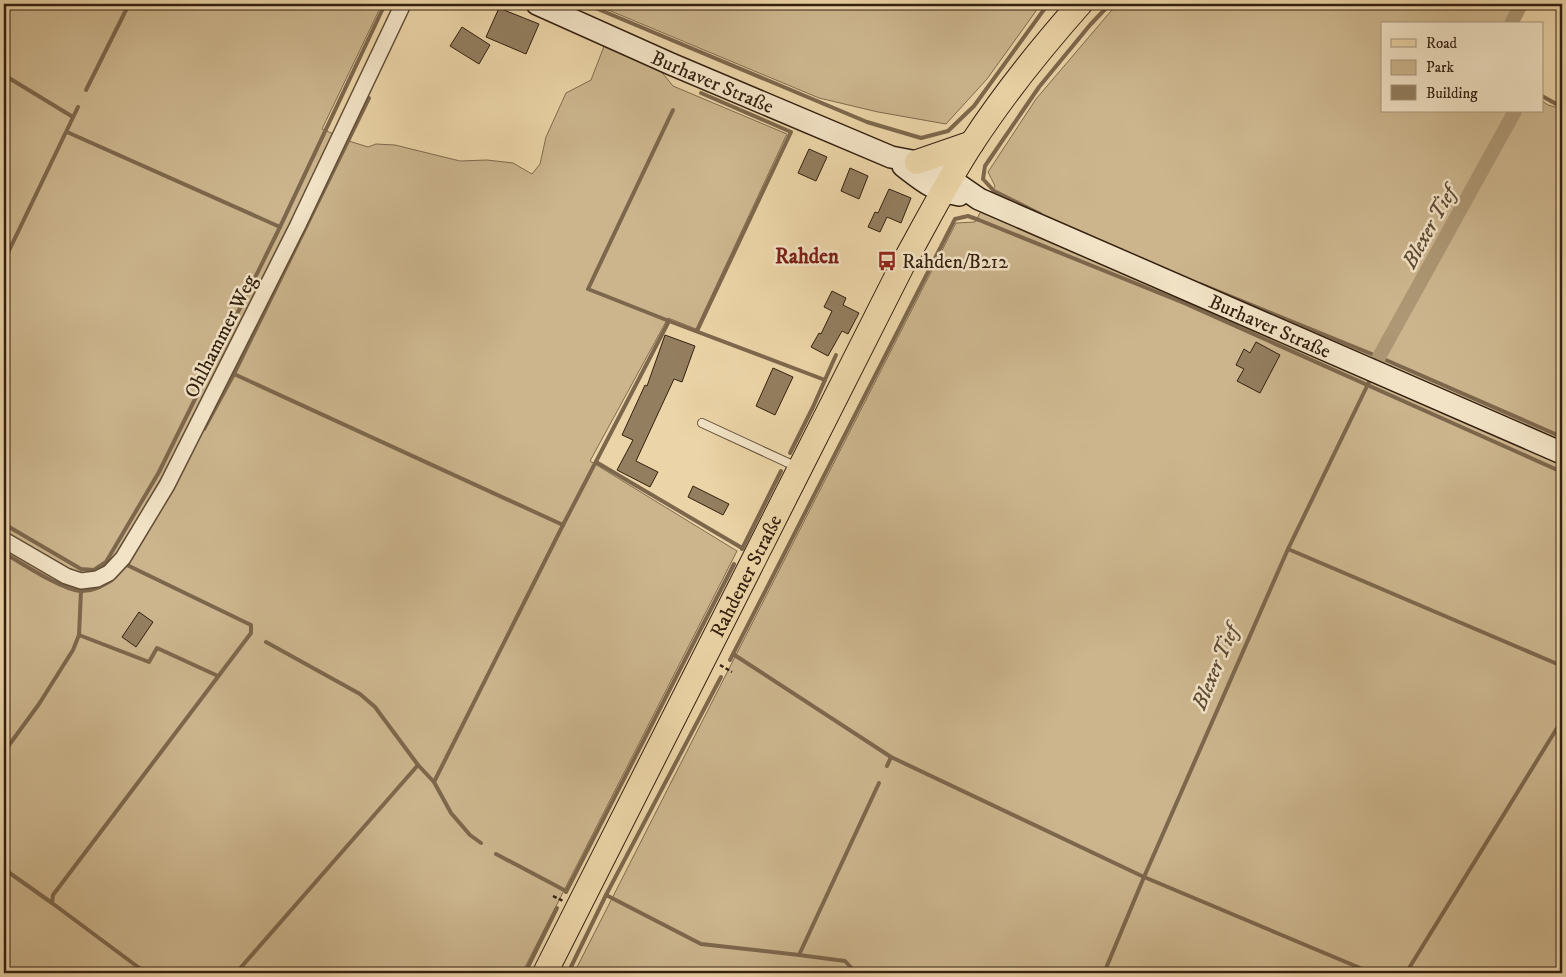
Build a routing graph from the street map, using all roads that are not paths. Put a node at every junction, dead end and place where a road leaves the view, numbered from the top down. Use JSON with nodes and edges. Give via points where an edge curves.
{"nodes":[{"id":1,"x":402,"y":4,"type":"edge"},
{"id":2,"x":537,"y":4,"type":"edge"},
{"id":3,"x":1080,"y":4,"type":"edge"},
{"id":4,"x":972,"y":143,"type":"junction"},
{"id":5,"x":891,"y":157,"type":"junction"},
{"id":6,"x":917,"y":162,"type":"junction"},
{"id":7,"x":947,"y":185,"type":"junction"},
{"id":8,"x":702,"y":423,"type":"dead end"},
{"id":9,"x":1562,"y":453,"type":"edge"},
{"id":10,"x":799,"y":468,"type":"junction"},
{"id":11,"x":4,"y":540,"type":"edge"},
{"id":12,"x":545,"y":973,"type":"edge"}],
"edges":[{"from":1,"to":11,"type":"street","name":"Ohlhammer Weg","via":[[297,227],[172,477],[123,558],[109,573],[81,581],[66,576]]},
{"from":2,"to":5,"type":"street","name":"Burhaver Straße"},
{"from":3,"to":4,"type":"main road","name":"Rahdener Straße","via":[[1019,78]]},
{"from":4,"to":6,"type":"main road"},
{"from":4,"to":7,"type":"main road","name":"Rahdener Straße"},
{"from":5,"to":6,"type":"street","name":"Burhaver Straße"},
{"from":5,"to":7,"type":"street","name":"Burhaver Straße","via":[[931,186]]},
{"from":6,"to":7,"type":"street","name":"Burhaver Straße"},
{"from":7,"to":9,"type":"street","name":"Burhaver Straße"},
{"from":7,"to":10,"type":"main road","name":"Rahdener Straße"},
{"from":8,"to":10,"type":"lane"},
{"from":10,"to":12,"type":"main road","name":"Rahdener Straße"}]}
